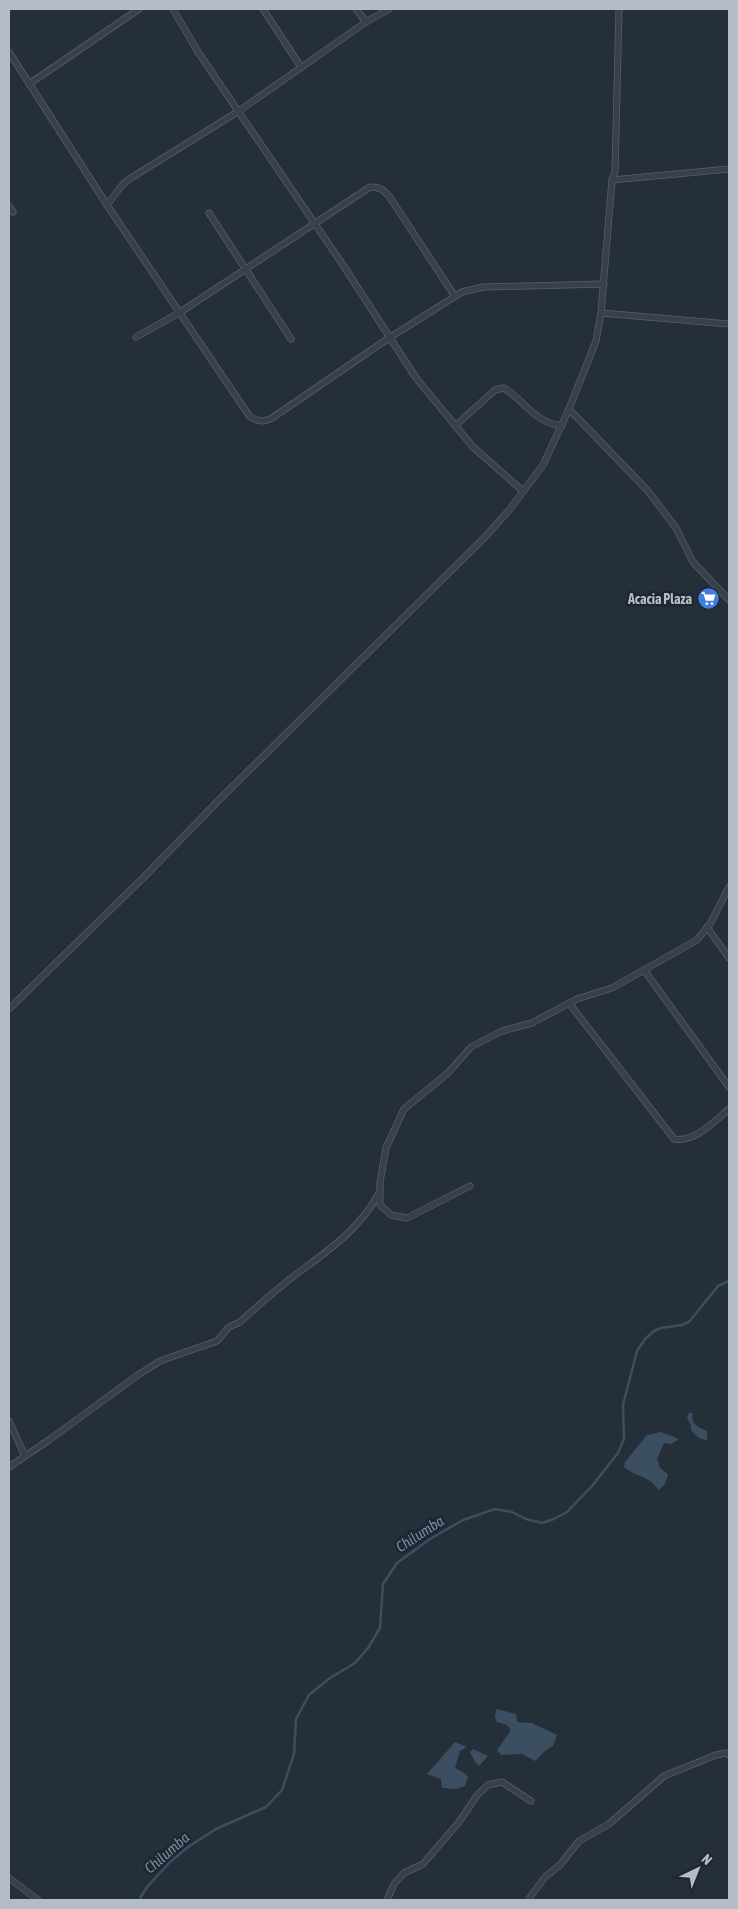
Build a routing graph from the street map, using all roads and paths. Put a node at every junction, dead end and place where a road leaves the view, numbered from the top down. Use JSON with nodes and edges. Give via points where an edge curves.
{"nodes":[{"id":1,"x":139,"y":9,"type":"edge"},
{"id":2,"x":173,"y":9,"type":"edge"},
{"id":3,"x":263,"y":9,"type":"edge"},
{"id":4,"x":356,"y":9,"type":"edge"},
{"id":5,"x":389,"y":9,"type":"edge"},
{"id":6,"x":619,"y":9,"type":"edge"},
{"id":7,"x":366,"y":22,"type":"junction"},
{"id":8,"x":9,"y":52,"type":"edge"},
{"id":9,"x":301,"y":67,"type":"junction"},
{"id":10,"x":29,"y":84,"type":"junction"},
{"id":11,"x":239,"y":111,"type":"junction"},
{"id":12,"x":729,"y":169,"type":"edge"},
{"id":13,"x":612,"y":180,"type":"junction"},
{"id":14,"x":107,"y":204,"type":"junction"},
{"id":15,"x":9,"y":206,"type":"edge"},
{"id":16,"x":13,"y":212,"type":"dead end"},
{"id":17,"x":209,"y":213,"type":"dead end"},
{"id":18,"x":314,"y":224,"type":"junction"},
{"id":19,"x":245,"y":269,"type":"junction"},
{"id":20,"x":604,"y":284,"type":"junction"},
{"id":21,"x":454,"y":295,"type":"junction"},
{"id":22,"x":179,"y":313,"type":"junction"},
{"id":23,"x":601,"y":313,"type":"junction"},
{"id":24,"x":729,"y":324,"type":"edge"},
{"id":25,"x":136,"y":337,"type":"dead end"},
{"id":26,"x":389,"y":338,"type":"junction"},
{"id":27,"x":291,"y":339,"type":"dead end"},
{"id":28,"x":569,"y":409,"type":"junction"},
{"id":29,"x":455,"y":426,"type":"junction"},
{"id":30,"x":562,"y":426,"type":"junction"},
{"id":31,"x":523,"y":491,"type":"junction"},
{"id":32,"x":729,"y":600,"type":"edge"},
{"id":33,"x":729,"y":887,"type":"edge"},
{"id":34,"x":707,"y":927,"type":"junction"},
{"id":35,"x":729,"y":958,"type":"edge"},
{"id":36,"x":644,"y":970,"type":"junction"},
{"id":37,"x":569,"y":1003,"type":"junction"},
{"id":38,"x":9,"y":1010,"type":"edge"},
{"id":39,"x":729,"y":1087,"type":"edge"},
{"id":40,"x":729,"y":1109,"type":"edge"},
{"id":41,"x":470,"y":1186,"type":"dead end"},
{"id":42,"x":379,"y":1193,"type":"junction"},
{"id":43,"x":9,"y":1421,"type":"edge"},
{"id":44,"x":25,"y":1456,"type":"junction"},
{"id":45,"x":9,"y":1467,"type":"edge"},
{"id":46,"x":729,"y":1755,"type":"edge"},
{"id":47,"x":531,"y":1801,"type":"dead end"},
{"id":48,"x":9,"y":1878,"type":"edge"},
{"id":49,"x":38,"y":1900,"type":"edge"},
{"id":50,"x":388,"y":1900,"type":"edge"},
{"id":51,"x":528,"y":1900,"type":"edge"}],
"edges":[{"from":1,"to":10,"type":"street"},
{"from":2,"to":11,"type":"street"},
{"from":3,"to":9,"type":"street"},
{"from":4,"to":7,"type":"street"},
{"from":5,"to":7,"type":"street"},
{"from":6,"to":13,"type":"street"},
{"from":7,"to":9,"type":"street"},
{"from":8,"to":10,"type":"street"},
{"from":9,"to":11,"type":"street"},
{"from":10,"to":14,"type":"street"},
{"from":11,"to":14,"type":"street","via":[[131,178]]},
{"from":11,"to":18,"type":"street"},
{"from":12,"to":13,"type":"street"},
{"from":13,"to":20,"type":"street"},
{"from":14,"to":22,"type":"street"},
{"from":15,"to":16,"type":"street"},
{"from":17,"to":19,"type":"street"},
{"from":18,"to":19,"type":"street"},
{"from":18,"to":21,"type":"street","via":[[370,187],[383,189]]},
{"from":18,"to":26,"type":"street"},
{"from":19,"to":22,"type":"street"},
{"from":19,"to":27,"type":"street"},
{"from":20,"to":21,"type":"street","via":[[482,287]]},
{"from":20,"to":23,"type":"street"},
{"from":21,"to":26,"type":"street"},
{"from":22,"to":25,"type":"street"},
{"from":22,"to":26,"type":"street","via":[[250,416],[257,421],[272,418]]},
{"from":23,"to":24,"type":"street"},
{"from":23,"to":28,"type":"street","via":[[596,341]]},
{"from":26,"to":29,"type":"street"},
{"from":28,"to":30,"type":"street"},
{"from":28,"to":32,"type":"street","via":[[648,491],[676,528],[693,562]]},
{"from":29,"to":30,"type":"street","via":[[495,390],[504,388],[548,424]]},
{"from":29,"to":31,"type":"street","via":[[473,447]]},
{"from":30,"to":31,"type":"street"},
{"from":31,"to":38,"type":"street","via":[[448,575]]},
{"from":33,"to":34,"type":"street"},
{"from":34,"to":35,"type":"street"},
{"from":34,"to":36,"type":"street","via":[[697,940]]},
{"from":36,"to":37,"type":"street","via":[[612,988]]},
{"from":36,"to":39,"type":"street"},
{"from":37,"to":40,"type":"street","via":[[674,1139],[689,1138]]},
{"from":37,"to":42,"type":"street","via":[[532,1023],[502,1031],[471,1047],[448,1073],[404,1108],[386,1148]]},
{"from":41,"to":42,"type":"street","via":[[407,1218],[391,1215],[380,1205]]},
{"from":42,"to":44,"type":"street","via":[[357,1226],[240,1322],[229,1326],[217,1341],[160,1361]]},
{"from":43,"to":44,"type":"street"},
{"from":44,"to":45,"type":"street"},
{"from":46,"to":51,"type":"street","via":[[716,1755],[664,1776],[609,1824],[579,1841]]},
{"from":47,"to":50,"type":"street","via":[[502,1782],[488,1784],[423,1864],[404,1873],[394,1884]]},
{"from":48,"to":49,"type":"street"}]}
